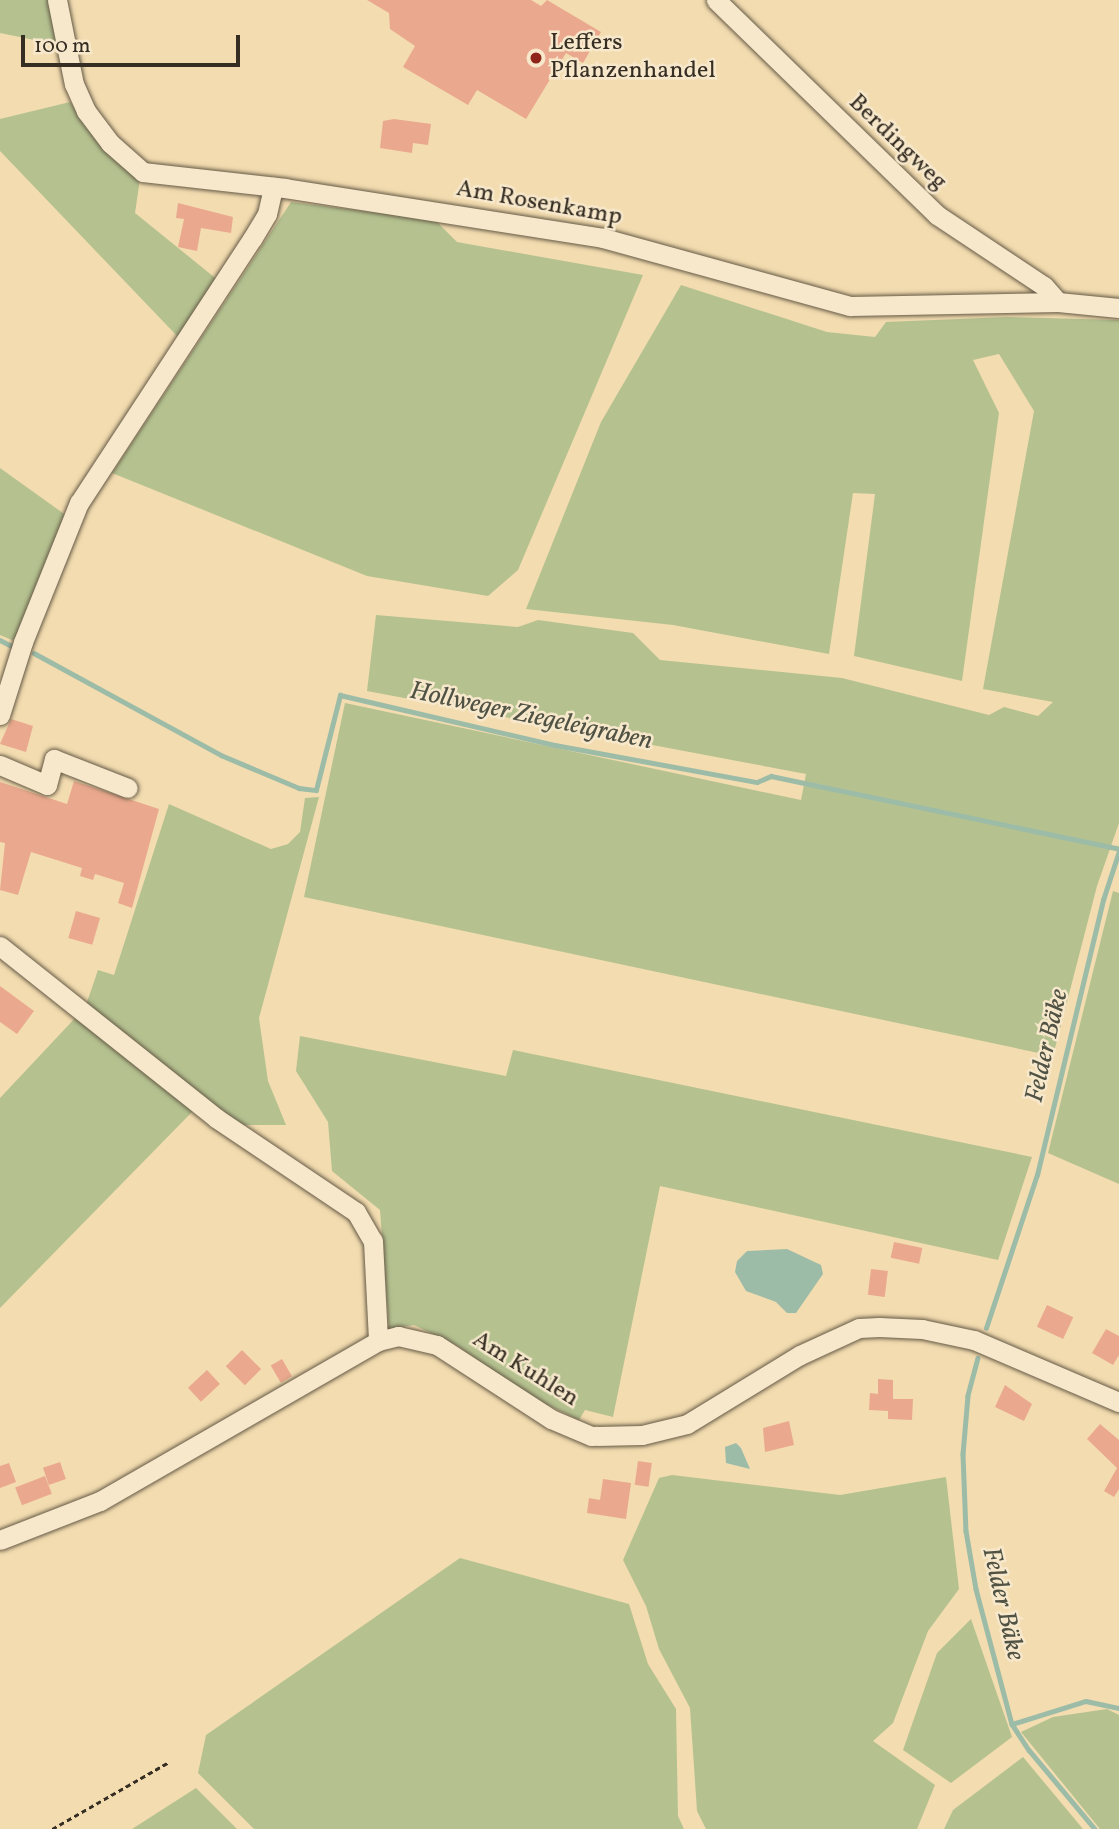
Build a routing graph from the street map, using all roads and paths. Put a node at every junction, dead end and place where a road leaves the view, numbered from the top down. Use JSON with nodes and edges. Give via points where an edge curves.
{"nodes":[{"id":1,"x":57,"y":0,"type":"edge"},
{"id":2,"x":716,"y":0,"type":"edge"},
{"id":3,"x":272,"y":187,"type":"junction"},
{"id":4,"x":1058,"y":302,"type":"junction"},
{"id":5,"x":1119,"y":307,"type":"edge"},
{"id":6,"x":0,"y":715,"type":"edge"},
{"id":7,"x":0,"y":765,"type":"edge"},
{"id":8,"x":128,"y":788,"type":"dead end"},
{"id":9,"x":0,"y":946,"type":"edge"},
{"id":10,"x":379,"y":1341,"type":"junction"},
{"id":11,"x":1119,"y":1402,"type":"edge"},
{"id":12,"x":0,"y":1540,"type":"edge"},
{"id":13,"x":169,"y":1762,"type":"dead end"},
{"id":14,"x":52,"y":1829,"type":"edge"}],
"edges":[{"from":1,"to":3,"type":"street","name":"Am Rosenkamp","via":[[74,84],[97,128],[127,159],[143,172]]},
{"from":2,"to":4,"type":"street","name":"Berdingweg","via":[[936,215],[1044,286]]},
{"from":3,"to":4,"type":"street","name":"Am Rosenkamp","via":[[603,239],[850,306]]},
{"from":3,"to":6,"type":"street","via":[[267,214],[252,239],[79,503],[23,642]]},
{"from":4,"to":5,"type":"street","name":"Am Rosenkamp"},
{"from":7,"to":8,"type":"street","via":[[47,785],[54,759]]},
{"from":9,"to":10,"type":"street","via":[[216,1118],[356,1212],[373,1241]]},
{"from":10,"to":11,"type":"street","name":"Am Kuhlen","via":[[398,1336],[437,1345],[551,1419],[590,1436],[642,1435],[687,1424],[800,1355],[859,1328],[922,1329],[974,1340]]},
{"from":10,"to":12,"type":"street","name":"Am Kuhlen","via":[[100,1501]]},
{"from":13,"to":14,"type":"path"}]}
